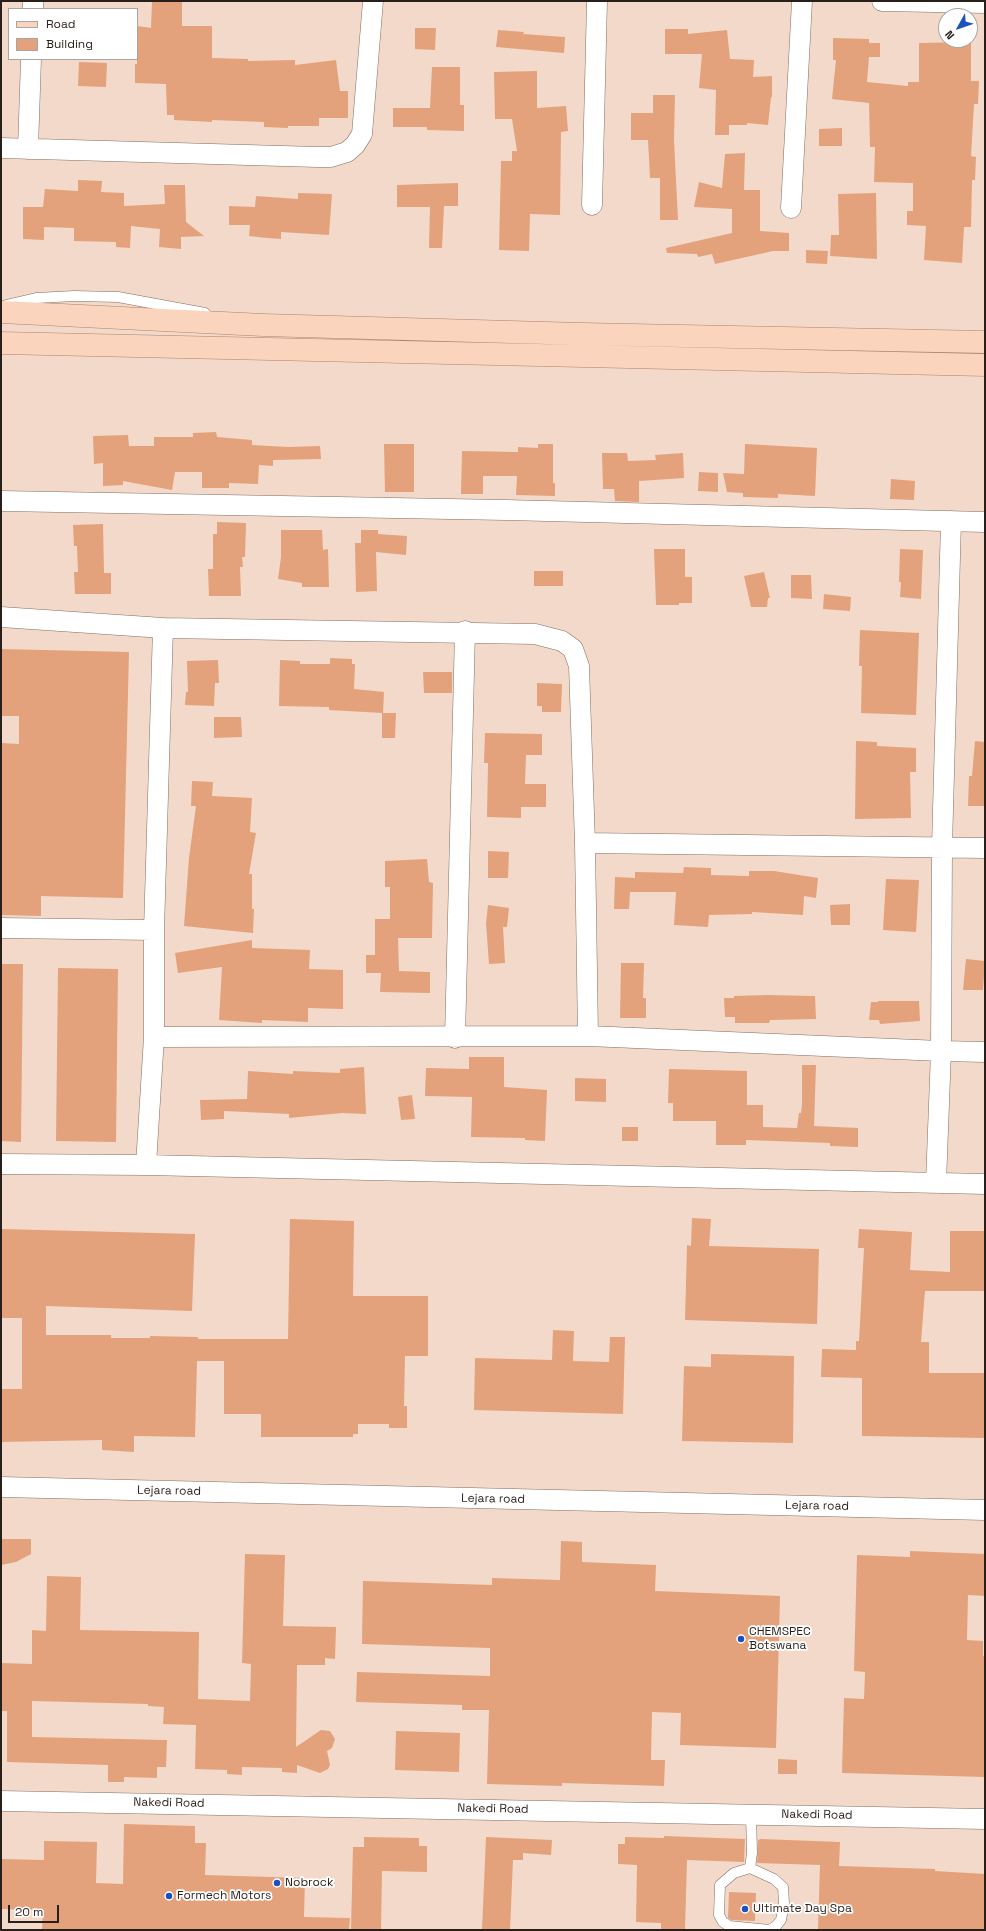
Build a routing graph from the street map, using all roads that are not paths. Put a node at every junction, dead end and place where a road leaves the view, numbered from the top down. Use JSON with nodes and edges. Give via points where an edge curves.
{"nodes":[{"id":1,"x":373,"y":1,"type":"edge"},
{"id":2,"x":597,"y":1,"type":"edge"},
{"id":3,"x":802,"y":1,"type":"edge"},
{"id":4,"x":882,"y":1,"type":"edge"},
{"id":5,"x":985,"y":3,"type":"edge"},
{"id":6,"x":31,"y":60,"type":"edge"},
{"id":7,"x":1,"y":148,"type":"edge"},
{"id":8,"x":28,"y":149,"type":"junction"},
{"id":9,"x":592,"y":205,"type":"dead end"},
{"id":10,"x":791,"y":208,"type":"dead end"},
{"id":11,"x":1,"y":312,"type":"edge"},
{"id":12,"x":985,"y":342,"type":"edge"},
{"id":13,"x":1,"y":343,"type":"edge"},
{"id":14,"x":985,"y":365,"type":"edge"},
{"id":15,"x":1,"y":501,"type":"edge"},
{"id":16,"x":951,"y":521,"type":"junction"},
{"id":17,"x":985,"y":522,"type":"edge"},
{"id":18,"x":1,"y":617,"type":"edge"},
{"id":19,"x":163,"y":628,"type":"junction"},
{"id":20,"x":465,"y":631,"type":"junction"},
{"id":21,"x":585,"y":843,"type":"junction"},
{"id":22,"x":942,"y":846,"type":"junction"},
{"id":23,"x":985,"y":848,"type":"edge"},
{"id":24,"x":1,"y":928,"type":"edge"},
{"id":25,"x":154,"y":930,"type":"junction"},
{"id":26,"x":588,"y":1036,"type":"junction"},
{"id":27,"x":154,"y":1037,"type":"junction"},
{"id":28,"x":455,"y":1038,"type":"junction"},
{"id":29,"x":941,"y":1051,"type":"junction"},
{"id":30,"x":985,"y":1052,"type":"edge"},
{"id":31,"x":1,"y":1164,"type":"edge"},
{"id":32,"x":146,"y":1165,"type":"junction"},
{"id":33,"x":936,"y":1182,"type":"junction"},
{"id":34,"x":985,"y":1184,"type":"edge"},
{"id":35,"x":1,"y":1487,"type":"edge"},
{"id":36,"x":985,"y":1510,"type":"edge"},
{"id":37,"x":1,"y":1801,"type":"edge"},
{"id":38,"x":751,"y":1814,"type":"junction"},
{"id":39,"x":985,"y":1818,"type":"edge"},
{"id":40,"x":750,"y":1868,"type":"junction"}],
"edges":[{"from":1,"to":8,"type":"street","via":[[362,134],[355,145],[346,152],[331,157],[318,157]]},
{"from":2,"to":9,"type":"street"},
{"from":3,"to":10,"type":"street"},
{"from":4,"to":5,"type":"street"},
{"from":6,"to":8,"type":"street"},
{"from":7,"to":8,"type":"street"},
{"from":11,"to":12,"type":"main road","via":[[263,325]]},
{"from":13,"to":14,"type":"main road"},
{"from":15,"to":16,"type":"street"},
{"from":16,"to":17,"type":"street"},
{"from":16,"to":22,"type":"street"},
{"from":18,"to":19,"type":"street"},
{"from":19,"to":20,"type":"street"},
{"from":19,"to":25,"type":"street"},
{"from":20,"to":21,"type":"street","via":[[535,634],[562,642],[573,649],[579,666]]},
{"from":20,"to":28,"type":"street"},
{"from":21,"to":22,"type":"street"},
{"from":21,"to":26,"type":"street"},
{"from":22,"to":23,"type":"street"},
{"from":22,"to":29,"type":"street"},
{"from":24,"to":25,"type":"street"},
{"from":25,"to":27,"type":"street"},
{"from":26,"to":28,"type":"street"},
{"from":26,"to":29,"type":"street"},
{"from":27,"to":28,"type":"street"},
{"from":27,"to":32,"type":"street"},
{"from":29,"to":30,"type":"street"},
{"from":29,"to":33,"type":"street"},
{"from":31,"to":32,"type":"street"},
{"from":32,"to":33,"type":"street"},
{"from":33,"to":34,"type":"street"},
{"from":35,"to":36,"type":"street","name":"Lejara road"},
{"from":37,"to":38,"type":"street","name":"Nakedi Road"},
{"from":38,"to":39,"type":"street","name":"Nakedi Road"},
{"from":38,"to":40,"type":"lane"},
{"from":40,"to":40,"type":"lane","via":[[774,1879],[782,1887],[784,1903],[781,1920],[770,1930],[729,1926],[723,1922],[720,1915],[720,1885],[734,1873]]}]}
